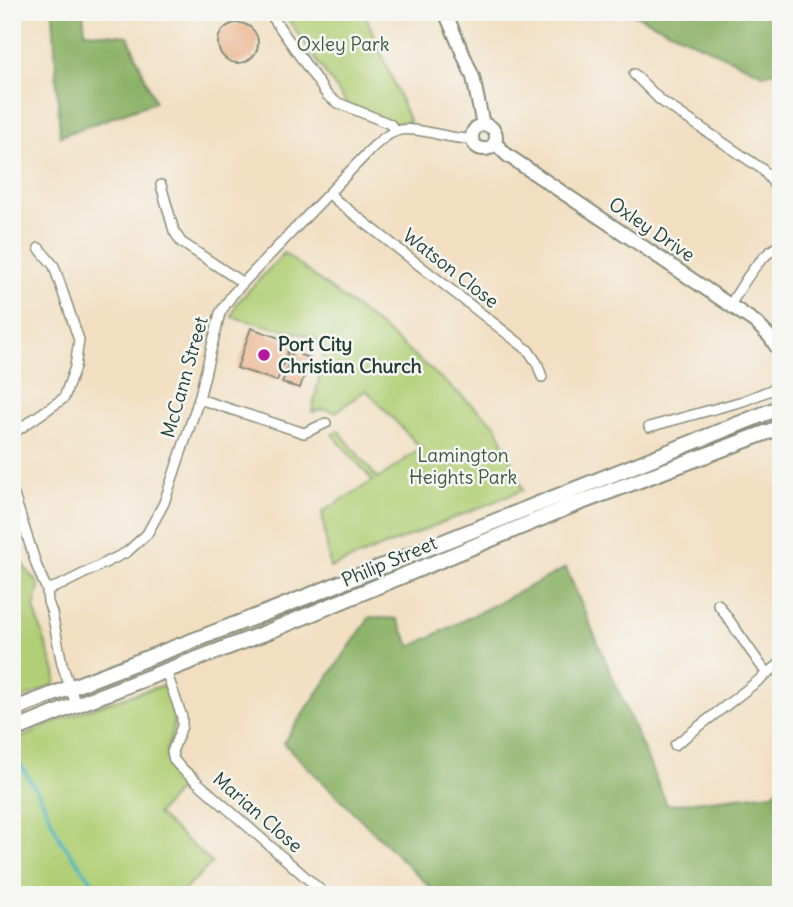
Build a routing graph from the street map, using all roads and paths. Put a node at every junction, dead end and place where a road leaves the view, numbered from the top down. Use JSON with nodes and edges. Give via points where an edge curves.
{"nodes":[{"id":1,"x":270,"y":12,"type":"edge"},
{"id":2,"x":445,"y":12,"type":"edge"},
{"id":3,"x":634,"y":74,"type":"dead end"},
{"id":4,"x":483,"y":125,"type":"junction"},
{"id":5,"x":396,"y":131,"type":"junction"},
{"id":6,"x":472,"y":139,"type":"junction"},
{"id":7,"x":495,"y":144,"type":"junction"},
{"id":8,"x":161,"y":185,"type":"dead end"},
{"id":9,"x":330,"y":194,"type":"junction"},
{"id":10,"x":781,"y":197,"type":"edge"},
{"id":11,"x":781,"y":244,"type":"edge"},
{"id":12,"x":39,"y":248,"type":"dead end"},
{"id":13,"x":243,"y":283,"type":"junction"},
{"id":14,"x":730,"y":305,"type":"junction"},
{"id":15,"x":781,"y":354,"type":"edge"},
{"id":16,"x":542,"y":377,"type":"dead end"},
{"id":17,"x":781,"y":386,"type":"edge"},
{"id":18,"x":199,"y":399,"type":"junction"},
{"id":19,"x":781,"y":407,"type":"edge"},
{"id":20,"x":326,"y":423,"type":"dead end"},
{"id":21,"x":649,"y":427,"type":"dead end"},
{"id":22,"x":781,"y":427,"type":"edge"},
{"id":23,"x":12,"y":434,"type":"edge"},
{"id":24,"x":12,"y":489,"type":"edge"},
{"id":25,"x":47,"y":590,"type":"junction"},
{"id":26,"x":718,"y":604,"type":"dead end"},
{"id":27,"x":781,"y":663,"type":"edge"},
{"id":28,"x":166,"y":671,"type":"junction"},
{"id":29,"x":767,"y":674,"type":"junction"},
{"id":30,"x":70,"y":688,"type":"junction"},
{"id":31,"x":76,"y":705,"type":"junction"},
{"id":32,"x":12,"y":710,"type":"edge"},
{"id":33,"x":12,"y":731,"type":"edge"},
{"id":34,"x":675,"y":746,"type":"dead end"},
{"id":35,"x":326,"y":895,"type":"edge"}],
"edges":[{"from":1,"to":5,"type":"street","via":[[335,103],[390,124]]},
{"from":2,"to":4,"type":"street","via":[[471,71]]},
{"from":3,"to":10,"type":"street","via":[[660,100],[762,169]]},
{"from":4,"to":6,"type":"street"},
{"from":4,"to":7,"type":"street","via":[[495,131]]},
{"from":5,"to":6,"type":"street"},
{"from":5,"to":9,"type":"street","name":"McCann Street","via":[[373,147]]},
{"from":6,"to":7,"type":"street","via":[[480,149]]},
{"from":7,"to":14,"type":"street","name":"Oxley Drive"},
{"from":8,"to":13,"type":"street","via":[[181,242]]},
{"from":9,"to":13,"type":"street","name":"McCann Street"},
{"from":9,"to":16,"type":"street","name":"Watson Close","via":[[528,350]]},
{"from":11,"to":14,"type":"street","via":[[756,264]]},
{"from":12,"to":23,"type":"street","via":[[54,266],[79,340],[64,398]]},
{"from":13,"to":18,"type":"street","name":"McCann Street","via":[[220,313]]},
{"from":14,"to":15,"type":"street","name":"Oxley Drive","via":[[755,322]]},
{"from":17,"to":21,"type":"street"},
{"from":18,"to":20,"type":"street","via":[[304,433]]},
{"from":18,"to":25,"type":"street","name":"McCann Street","via":[[164,503],[147,534],[127,552]]},
{"from":19,"to":30,"type":"main road","name":"Philip Street"},
{"from":22,"to":28,"type":"main road","name":"Philip Street","via":[[571,506]]},
{"from":24,"to":25,"type":"street"},
{"from":25,"to":30,"type":"street"},
{"from":26,"to":29,"type":"street"},
{"from":27,"to":29,"type":"street"},
{"from":28,"to":31,"type":"main road","name":"Philip Street"},
{"from":28,"to":35,"type":"street","name":"Marian Close","via":[[182,717],[172,752],[180,767]]},
{"from":29,"to":34,"type":"street"},
{"from":30,"to":31,"type":"street"},
{"from":30,"to":32,"type":"main road","name":"Philip Street"},
{"from":31,"to":33,"type":"main road","name":"Philip Street"}]}
